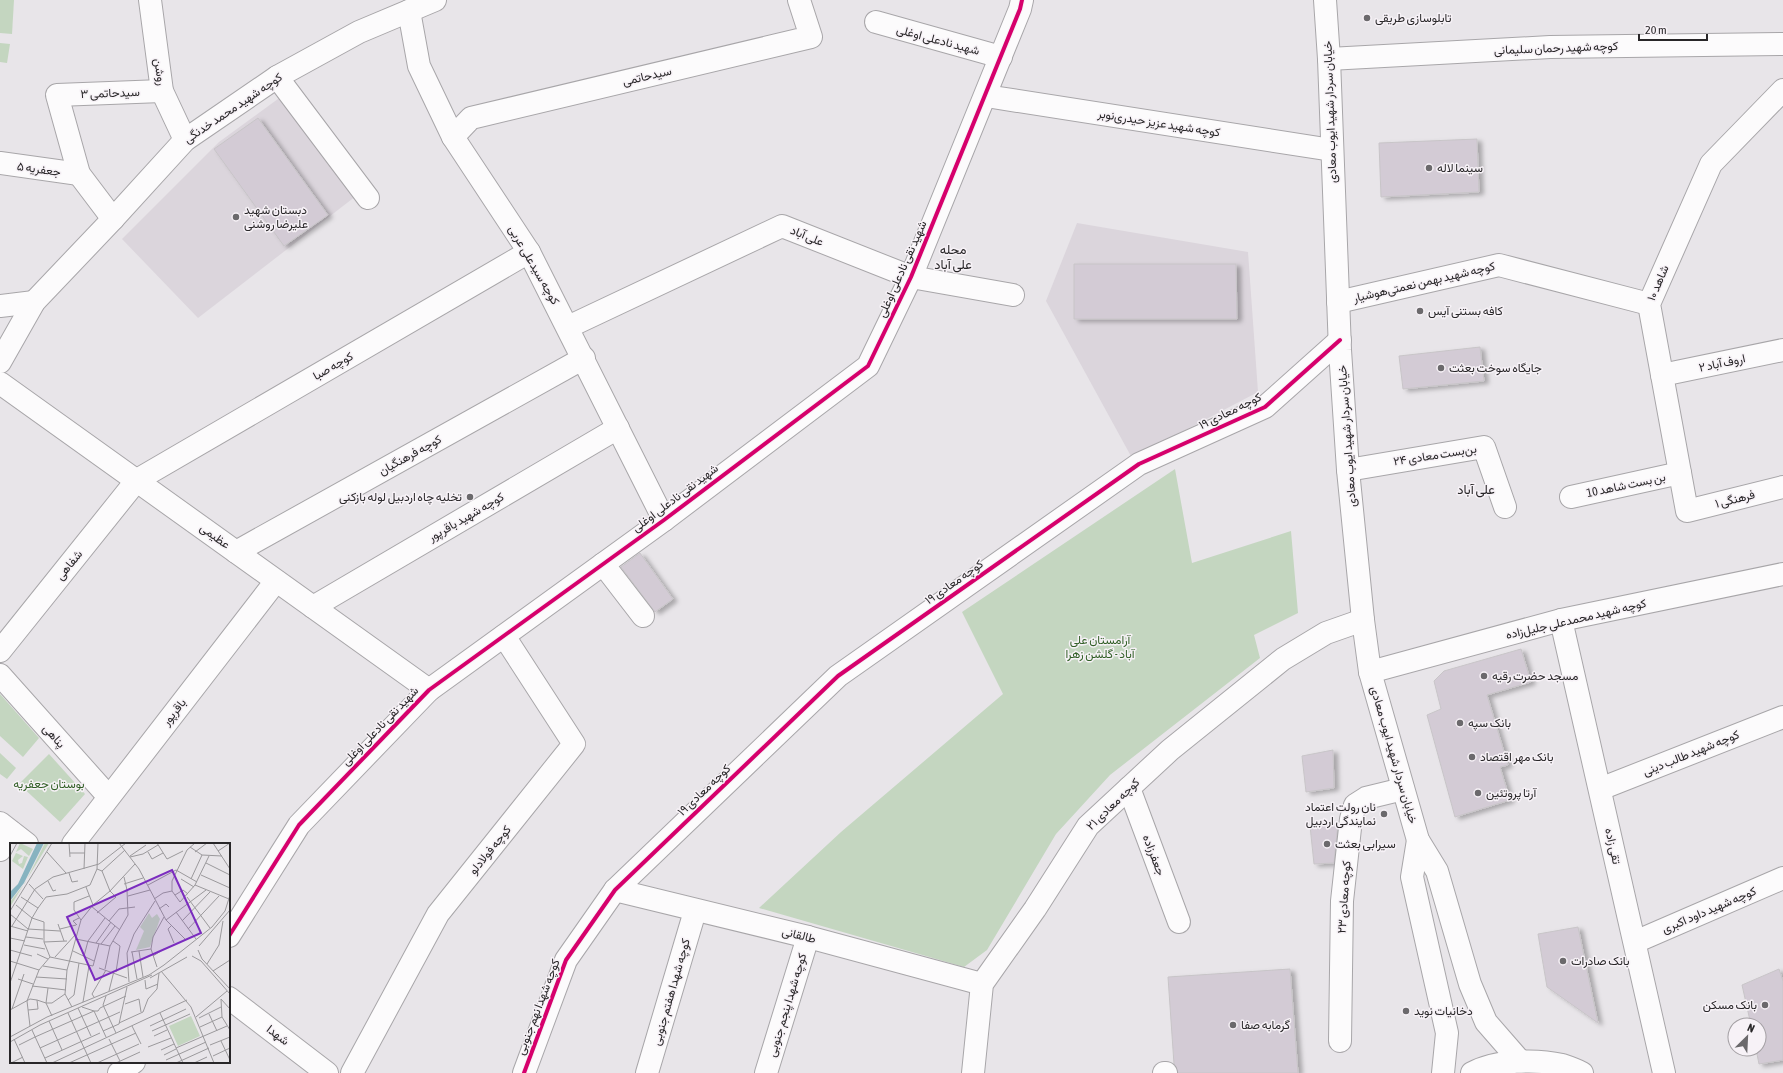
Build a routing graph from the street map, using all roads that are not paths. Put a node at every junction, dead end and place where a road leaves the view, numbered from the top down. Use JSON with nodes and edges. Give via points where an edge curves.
{"nodes":[{"id":1,"x":150,"y":0,"type":"edge"},
{"id":2,"x":435,"y":0,"type":"edge"},
{"id":3,"x":799,"y":0,"type":"edge"},
{"id":4,"x":1022,"y":0,"type":"edge"},
{"id":5,"x":1325,"y":0,"type":"edge"},
{"id":6,"x":409,"y":11,"type":"junction"},
{"id":7,"x":876,"y":22,"type":"dead end"},
{"id":8,"x":1783,"y":44,"type":"edge"},
{"id":9,"x":1001,"y":57,"type":"junction"},
{"id":10,"x":1329,"y":59,"type":"junction"},
{"id":11,"x":278,"y":77,"type":"junction"},
{"id":12,"x":1783,"y":90,"type":"edge"},
{"id":13,"x":162,"y":91,"type":"junction"},
{"id":14,"x":986,"y":96,"type":"junction"},
{"id":15,"x":453,"y":137,"type":"junction"},
{"id":16,"x":184,"y":140,"type":"junction"},
{"id":17,"x":1332,"y":150,"type":"junction"},
{"id":18,"x":0,"y":163,"type":"edge"},
{"id":19,"x":78,"y":174,"type":"junction"},
{"id":20,"x":368,"y":198,"type":"dead end"},
{"id":21,"x":113,"y":219,"type":"junction"},
{"id":22,"x":529,"y":252,"type":"junction"},
{"id":23,"x":911,"y":277,"type":"junction"},
{"id":24,"x":1013,"y":295,"type":"dead end"},
{"id":25,"x":34,"y":302,"type":"junction"},
{"id":26,"x":1338,"y":302,"type":"junction"},
{"id":27,"x":1649,"y":304,"type":"junction"},
{"id":28,"x":0,"y":306,"type":"edge"},
{"id":29,"x":568,"y":327,"type":"junction"},
{"id":30,"x":1340,"y":340,"type":"junction"},
{"id":31,"x":1783,"y":350,"type":"edge"},
{"id":32,"x":584,"y":358,"type":"junction"},
{"id":33,"x":0,"y":362,"type":"edge"},
{"id":34,"x":1662,"y":375,"type":"junction"},
{"id":35,"x":0,"y":382,"type":"edge"},
{"id":36,"x":618,"y":428,"type":"junction"},
{"id":37,"x":1348,"y":470,"type":"junction"},
{"id":38,"x":1680,"y":473,"type":"junction"},
{"id":39,"x":137,"y":480,"type":"junction"},
{"id":40,"x":1783,"y":487,"type":"edge"},
{"id":41,"x":1571,"y":497,"type":"dead end"},
{"id":42,"x":1505,"y":506,"type":"dead end"},
{"id":43,"x":1687,"y":511,"type":"joint"},
{"id":44,"x":664,"y":520,"type":"junction"},
{"id":45,"x":236,"y":552,"type":"junction"},
{"id":46,"x":603,"y":564,"type":"junction"},
{"id":47,"x":1783,"y":574,"type":"edge"},
{"id":48,"x":276,"y":581,"type":"junction"},
{"id":49,"x":314,"y":607,"type":"junction"},
{"id":50,"x":643,"y":616,"type":"dead end"},
{"id":51,"x":1363,"y":620,"type":"junction"},
{"id":52,"x":1561,"y":620,"type":"junction"},
{"id":53,"x":504,"y":636,"type":"junction"},
{"id":54,"x":0,"y":651,"type":"edge"},
{"id":55,"x":1370,"y":672,"type":"junction"},
{"id":56,"x":0,"y":675,"type":"edge"},
{"id":57,"x":429,"y":690,"type":"junction"},
{"id":58,"x":1783,"y":717,"type":"edge"},
{"id":59,"x":1128,"y":788,"type":"junction"},
{"id":60,"x":1403,"y":788,"type":"junction"},
{"id":61,"x":1600,"y":790,"type":"junction"},
{"id":62,"x":108,"y":796,"type":"junction"},
{"id":63,"x":1418,"y":840,"type":"junction"},
{"id":64,"x":73,"y":843,"type":"edge"},
{"id":65,"x":1783,"y":878,"type":"edge"},
{"id":66,"x":615,"y":890,"type":"junction"},
{"id":67,"x":695,"y":911,"type":"junction"},
{"id":68,"x":1179,"y":922,"type":"dead end"},
{"id":69,"x":230,"y":934,"type":"edge"},
{"id":70,"x":808,"y":937,"type":"junction"},
{"id":71,"x":1635,"y":942,"type":"junction"},
{"id":72,"x":982,"y":984,"type":"junction"},
{"id":73,"x":230,"y":999,"type":"edge"},
{"id":74,"x":1340,"y":1042,"type":"dead end"},
{"id":75,"x":1520,"y":1061,"type":"junction"},
{"id":76,"x":133,"y":1063,"type":"edge"},
{"id":77,"x":325,"y":1072,"type":"edge"},
{"id":78,"x":120,"y":1073,"type":"edge"},
{"id":79,"x":352,"y":1073,"type":"edge"},
{"id":80,"x":524,"y":1073,"type":"edge"},
{"id":81,"x":647,"y":1073,"type":"edge"},
{"id":82,"x":766,"y":1073,"type":"edge"},
{"id":83,"x":973,"y":1073,"type":"edge"},
{"id":84,"x":1443,"y":1073,"type":"edge"},
{"id":85,"x":1472,"y":1073,"type":"edge"},
{"id":86,"x":1582,"y":1073,"type":"edge"},
{"id":87,"x":1664,"y":1073,"type":"edge"}],
"edges":[{"from":1,"to":13,"type":"street","name":"روشن"},
{"from":2,"to":6,"type":"street","name":"کوچه شهید محمد خدنگی"},
{"from":3,"to":15,"type":"street","name":"سیدحاتمی","via":[[811,37],[470,118]]},
{"from":4,"to":9,"type":"street","name":"شهید نقی نادعلی اوغلی"},
{"from":5,"to":10,"type":"street","name":"خیابان سردار شهید ایوب معادی"},
{"from":6,"to":11,"type":"street","name":"کوچه شهید محمد خدنگی","via":[[359,32]]},
{"from":6,"to":15,"type":"street","name":"کوچه سیدعلی عربی","via":[[420,66]]},
{"from":7,"to":9,"type":"street","name":"شهید نادعلی اوغلی"},
{"from":8,"to":10,"type":"street","name":"کوچه شهید رحمان سلیمانی","via":[[1550,47]]},
{"from":9,"to":14,"type":"street","name":"شهید نقی نادعلی اوغلی"},
{"from":10,"to":17,"type":"street","name":"خیابان سردار شهید ایوب معادی"},
{"from":11,"to":16,"type":"street","name":"کوچه شهید محمد خدنگی"},
{"from":11,"to":20,"type":"street"},
{"from":12,"to":27,"type":"street","name":"شاهد ۱۰","via":[[1711,164]]},
{"from":13,"to":16,"type":"street","name":"روشن"},
{"from":13,"to":19,"type":"street","name":"سیدحاتمی ۳","via":[[57,95]]},
{"from":14,"to":17,"type":"street","name":"کوچه شهید عزیز حیدری‌نوبر"},
{"from":14,"to":23,"type":"street","name":"شهید نقی نادعلی اوغلی"},
{"from":15,"to":22,"type":"street","name":"کوچه سیدعلی عربی"},
{"from":16,"to":21,"type":"street","name":"کوچه شهید محمد خدنگی"},
{"from":17,"to":26,"type":"street","name":"خیابان سردار شهید ایوب معادی"},
{"from":18,"to":19,"type":"street","name":"جعفریه ۵"},
{"from":19,"to":21,"type":"street"},
{"from":21,"to":25,"type":"street","name":"کوچه شهید محمد خدنگی"},
{"from":22,"to":29,"type":"street","name":"کوچه سیدعلی عربی"},
{"from":22,"to":39,"type":"street","name":"کوچه صبا"},
{"from":23,"to":24,"type":"street","name":"علی آباد"},
{"from":23,"to":29,"type":"street","name":"علی آباد","via":[[782,226]]},
{"from":23,"to":44,"type":"street","name":"شهید نقی نادعلی اوغلی","via":[[868,366]]},
{"from":25,"to":28,"type":"street"},
{"from":25,"to":33,"type":"street","name":"کوچه شهید محمد خدنگی"},
{"from":26,"to":27,"type":"street","name":"کوچه شهید بهمن نعمتی‌هوشیار","via":[[1499,265]]},
{"from":26,"to":30,"type":"street","name":"خیابان سردار شهید ایوب معادی"},
{"from":27,"to":34,"type":"street","name":"شاهد ۱۰"},
{"from":29,"to":32,"type":"street","name":"کوچه سیدعلی عربی"},
{"from":30,"to":37,"type":"street","name":"خیابان سردار شهید ایوب معادی"},
{"from":30,"to":66,"type":"street","name":"کوچه معادی ۱۹","via":[[1265,407],[1139,464],[838,676]]},
{"from":31,"to":34,"type":"street","name":"اروف آباد ۲"},
{"from":32,"to":36,"type":"street","name":"کوچه سیدعلی عربی"},
{"from":32,"to":45,"type":"street","name":"کوچه فرهنگیان"},
{"from":34,"to":38,"type":"street","name":"شاهد ۱۰"},
{"from":35,"to":39,"type":"street","name":"عظیمی"},
{"from":36,"to":44,"type":"street","name":"کوچه سیدعلی عربی"},
{"from":36,"to":49,"type":"street","name":"کوچه شهید باقرپور"},
{"from":37,"to":42,"type":"street","name":"بن‌بست معادی ۲۴","via":[[1484,447]]},
{"from":37,"to":51,"type":"street","name":"خیابان سردار شهید ایوب معادی"},
{"from":38,"to":41,"type":"street","name":"بن بست شاهد 10"},
{"from":38,"to":43,"type":"street","name":"شاهد ۱۰"},
{"from":39,"to":45,"type":"street","name":"عظیمی"},
{"from":39,"to":54,"type":"street","name":"شفاهی"},
{"from":40,"to":43,"type":"street","name":"فرهنگی ۱"},
{"from":44,"to":46,"type":"street","name":"شهید نقی نادعلی اوغلی"},
{"from":45,"to":48,"type":"street","name":"عظیمی"},
{"from":46,"to":50,"type":"street"},
{"from":46,"to":53,"type":"street","name":"شهید نقی نادعلی اوغلی"},
{"from":47,"to":52,"type":"street","name":"کوچه شهید محمدعلی جلیل‌زاده"},
{"from":48,"to":49,"type":"street","name":"عظیمی"},
{"from":48,"to":62,"type":"street","name":"باقرپور"},
{"from":49,"to":57,"type":"street","name":"عظیمی"},
{"from":51,"to":55,"type":"street","name":"خیابان سردار شهید ایوب معادی"},
{"from":51,"to":59,"type":"street","name":"کوچه معادی ۲۱","via":[[1326,633],[1283,659],[1170,750]]},
{"from":52,"to":55,"type":"street","name":"کوچه شهید محمدعلی جلیل‌زاده"},
{"from":52,"to":61,"type":"street","name":"تقی زاده"},
{"from":53,"to":57,"type":"street","name":"شهید نقی نادعلی اوغلی"},
{"from":53,"to":79,"type":"street","name":"کوچه فولادلو","via":[[574,744],[438,914]]},
{"from":55,"to":60,"type":"street","name":"خیابان سردار شهید ایوب معادی"},
{"from":56,"to":62,"type":"street","name":"پناهی"},
{"from":57,"to":69,"type":"street","name":"شهید نقی نادعلی اوغلی","via":[[299,825]]},
{"from":58,"to":61,"type":"street","name":"کوچه شهید طالب دینی"},
{"from":59,"to":68,"type":"street","name":"جعفرزاده"},
{"from":59,"to":72,"type":"street","name":"کوچه معادی ۲۱","via":[[1088,826],[1035,909]]},
{"from":60,"to":63,"type":"street","name":"خیابان سردار شهید ایوب معادی"},
{"from":60,"to":74,"type":"street","name":"کوچه معادی ۲۳","via":[[1366,798],[1355,805],[1351,819],[1342,901]]},
{"from":61,"to":71,"type":"street","name":"تقی زاده"},
{"from":62,"to":64,"type":"street","name":"باقرپور"},
{"from":63,"to":75,"type":"street","name":"خیابان سردار شهید ایوب معادی","via":[[1437,870],[1470,984],[1486,1022]]},
{"from":63,"to":84,"type":"street","name":"خیابان سردار شهید ایوب معادی","via":[[1412,877],[1447,1033]]},
{"from":65,"to":71,"type":"street","name":"کوچه شهید داود اکبری"},
{"from":66,"to":67,"type":"street","name":"طالقانی"},
{"from":66,"to":80,"type":"street","name":"کوچه شهدا نهم جنوبی","via":[[566,960]]},
{"from":67,"to":70,"type":"street","name":"طالقانی"},
{"from":67,"to":81,"type":"street","name":"کوچه شهدا هفتم جنوبی"},
{"from":70,"to":72,"type":"street","name":"طالقانی"},
{"from":70,"to":82,"type":"street","name":"کوچه شهدا پنجم جنوبی"},
{"from":71,"to":87,"type":"street","name":"تقی زاده"},
{"from":72,"to":83,"type":"street","name":"کوچه معادی ۲۱"},
{"from":73,"to":77,"type":"street","name":"شهدا"},
{"from":75,"to":85,"type":"street"},
{"from":75,"to":86,"type":"street","via":[[1562,1065]]},
{"from":76,"to":78,"type":"street"}]}
